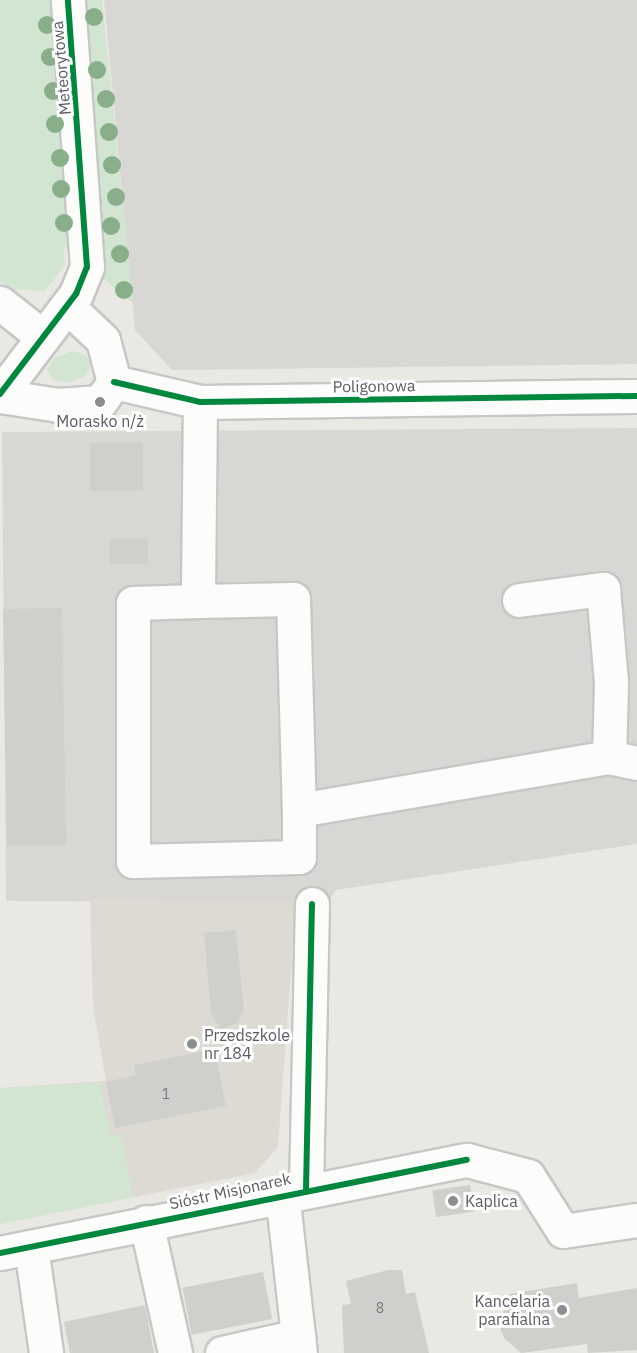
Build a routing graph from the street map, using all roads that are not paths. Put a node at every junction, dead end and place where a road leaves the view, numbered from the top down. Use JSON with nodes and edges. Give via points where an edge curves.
{"nodes":[{"id":1,"x":68,"y":0,"type":"edge"},
{"id":2,"x":0,"y":303,"type":"edge"},
{"id":3,"x":68,"y":307,"type":"junction"},
{"id":4,"x":43,"y":337,"type":"junction"},
{"id":5,"x":114,"y":382,"type":"junction"},
{"id":6,"x":0,"y":395,"type":"edge"},
{"id":7,"x":637,"y":396,"type":"edge"},
{"id":8,"x":200,"y":402,"type":"junction"},
{"id":9,"x":519,"y":600,"type":"dead end"},
{"id":10,"x":198,"y":602,"type":"junction"},
{"id":11,"x":623,"y":760,"type":"edge"},
{"id":12,"x":299,"y":810,"type":"junction"},
{"id":13,"x":312,"y":904,"type":"dead end"},
{"id":14,"x":294,"y":1191,"type":"junction"},
{"id":15,"x":637,"y":1220,"type":"edge"},
{"id":16,"x":146,"y":1222,"type":"junction"},
{"id":17,"x":15,"y":1250,"type":"edge"},
{"id":18,"x":299,"y":1344,"type":"edge"},
{"id":19,"x":46,"y":1353,"type":"edge"},
{"id":20,"x":175,"y":1353,"type":"edge"},
{"id":21,"x":222,"y":1353,"type":"edge"}],
"edges":[{"from":1,"to":3,"type":"street","name":"Meteorytowa","via":[[89,254],[84,279]]},
{"from":2,"to":4,"type":"street"},
{"from":3,"to":4,"type":"street","name":"Meteorytowa"},
{"from":3,"to":5,"type":"street","via":[[103,340]]},
{"from":4,"to":6,"type":"street","name":"Meteorytowa"},
{"from":5,"to":6,"type":"street","via":[[100,402],[58,405]]},
{"from":5,"to":8,"type":"street","name":"Poligonowa"},
{"from":7,"to":8,"type":"street","name":"Poligonowa"},
{"from":8,"to":10,"type":"street"},
{"from":9,"to":11,"type":"street","via":[[603,589]]},
{"from":10,"to":12,"type":"street","via":[[293,599]]},
{"from":10,"to":12,"type":"street","via":[[133,603],[133,861],[299,858]]},
{"from":11,"to":12,"type":"street"},
{"from":13,"to":14,"type":"street"},
{"from":14,"to":15,"type":"street","name":"Sióstr Misjonarek","via":[[467,1160],[528,1176],[563,1231]]},
{"from":14,"to":16,"type":"street","name":"Sióstr Misjonarek"},
{"from":14,"to":18,"type":"street"},
{"from":16,"to":17,"type":"street","name":"Sióstr Misjonarek"},
{"from":16,"to":20,"type":"street"},
{"from":17,"to":19,"type":"street"},
{"from":18,"to":21,"type":"street"}]}
